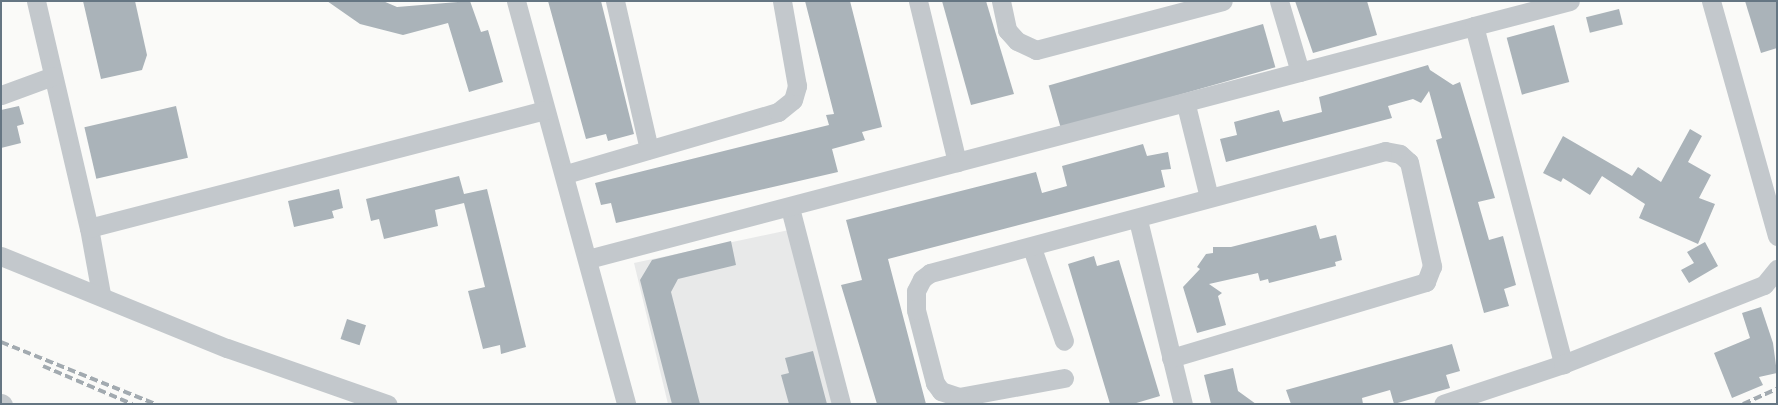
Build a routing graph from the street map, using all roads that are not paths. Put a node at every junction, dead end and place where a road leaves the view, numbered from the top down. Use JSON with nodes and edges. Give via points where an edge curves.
{"nodes":[{"id":1,"x":36,"y":1,"type":"edge"},
{"id":2,"x":516,"y":1,"type":"edge"},
{"id":3,"x":615,"y":1,"type":"edge"},
{"id":4,"x":782,"y":1,"type":"edge"},
{"id":5,"x":918,"y":1,"type":"edge"},
{"id":6,"x":1001,"y":1,"type":"edge"},
{"id":7,"x":1223,"y":1,"type":"edge"},
{"id":8,"x":1279,"y":1,"type":"edge"},
{"id":9,"x":1570,"y":1,"type":"edge"},
{"id":10,"x":1711,"y":1,"type":"edge"},
{"id":11,"x":1474,"y":26,"type":"junction"},
{"id":12,"x":1300,"y":72,"type":"junction"},
{"id":13,"x":53,"y":76,"type":"junction"},
{"id":14,"x":1,"y":95,"type":"edge"},
{"id":15,"x":1186,"y":104,"type":"junction"},
{"id":16,"x":545,"y":110,"type":"junction"},
{"id":17,"x":649,"y":149,"type":"junction"},
{"id":18,"x":957,"y":162,"type":"junction"},
{"id":19,"x":566,"y":174,"type":"junction"},
{"id":20,"x":1209,"y":197,"type":"junction"},
{"id":21,"x":790,"y":208,"type":"junction"},
{"id":22,"x":1138,"y":220,"type":"junction"},
{"id":23,"x":89,"y":228,"type":"junction"},
{"id":24,"x":1777,"y":236,"type":"edge"},
{"id":25,"x":1032,"y":248,"type":"junction"},
{"id":26,"x":1,"y":256,"type":"edge"},
{"id":27,"x":588,"y":259,"type":"junction"},
{"id":28,"x":1777,"y":269,"type":"edge"},
{"id":29,"x":101,"y":294,"type":"junction"},
{"id":30,"x":1064,"y":341,"type":"dead end"},
{"id":31,"x":1171,"y":358,"type":"junction"},
{"id":32,"x":1563,"y":364,"type":"junction"},
{"id":33,"x":1064,"y":378,"type":"dead end"},
{"id":34,"x":387,"y":404,"type":"edge"},
{"id":35,"x":626,"y":404,"type":"edge"},
{"id":36,"x":841,"y":404,"type":"edge"},
{"id":37,"x":1183,"y":404,"type":"edge"},
{"id":38,"x":1443,"y":404,"type":"edge"}],
"edges":[{"from":1,"to":13,"type":"street"},
{"from":2,"to":16,"type":"street"},
{"from":3,"to":17,"type":"street"},
{"from":4,"to":17,"type":"street","via":[[796,76],[793,100],[778,112]]},
{"from":5,"to":18,"type":"street"},
{"from":6,"to":7,"type":"street","via":[[1007,30],[1017,42],[1036,50]]},
{"from":8,"to":12,"type":"street"},
{"from":9,"to":11,"type":"street"},
{"from":10,"to":24,"type":"street"},
{"from":11,"to":12,"type":"street"},
{"from":11,"to":32,"type":"street"},
{"from":12,"to":15,"type":"street"},
{"from":13,"to":14,"type":"street"},
{"from":13,"to":23,"type":"street"},
{"from":15,"to":18,"type":"street"},
{"from":15,"to":20,"type":"street"},
{"from":16,"to":19,"type":"street"},
{"from":16,"to":23,"type":"street"},
{"from":17,"to":19,"type":"street"},
{"from":18,"to":21,"type":"street"},
{"from":19,"to":27,"type":"street"},
{"from":20,"to":22,"type":"street"},
{"from":20,"to":31,"type":"street","via":[[1392,151],[1409,162],[1431,274],[1426,282],[1385,297]]},
{"from":21,"to":27,"type":"street"},
{"from":21,"to":36,"type":"street"},
{"from":22,"to":25,"type":"street"},
{"from":22,"to":31,"type":"street"},
{"from":23,"to":29,"type":"street"},
{"from":25,"to":30,"type":"street"},
{"from":25,"to":33,"type":"street","via":[[930,273],[918,285],[916,310],[935,383],[950,396]]},
{"from":26,"to":29,"type":"street"},
{"from":27,"to":35,"type":"street"},
{"from":28,"to":32,"type":"street","via":[[1764,285]]},
{"from":29,"to":34,"type":"street","via":[[226,348]]},
{"from":31,"to":37,"type":"street"},
{"from":32,"to":38,"type":"street"}]}
